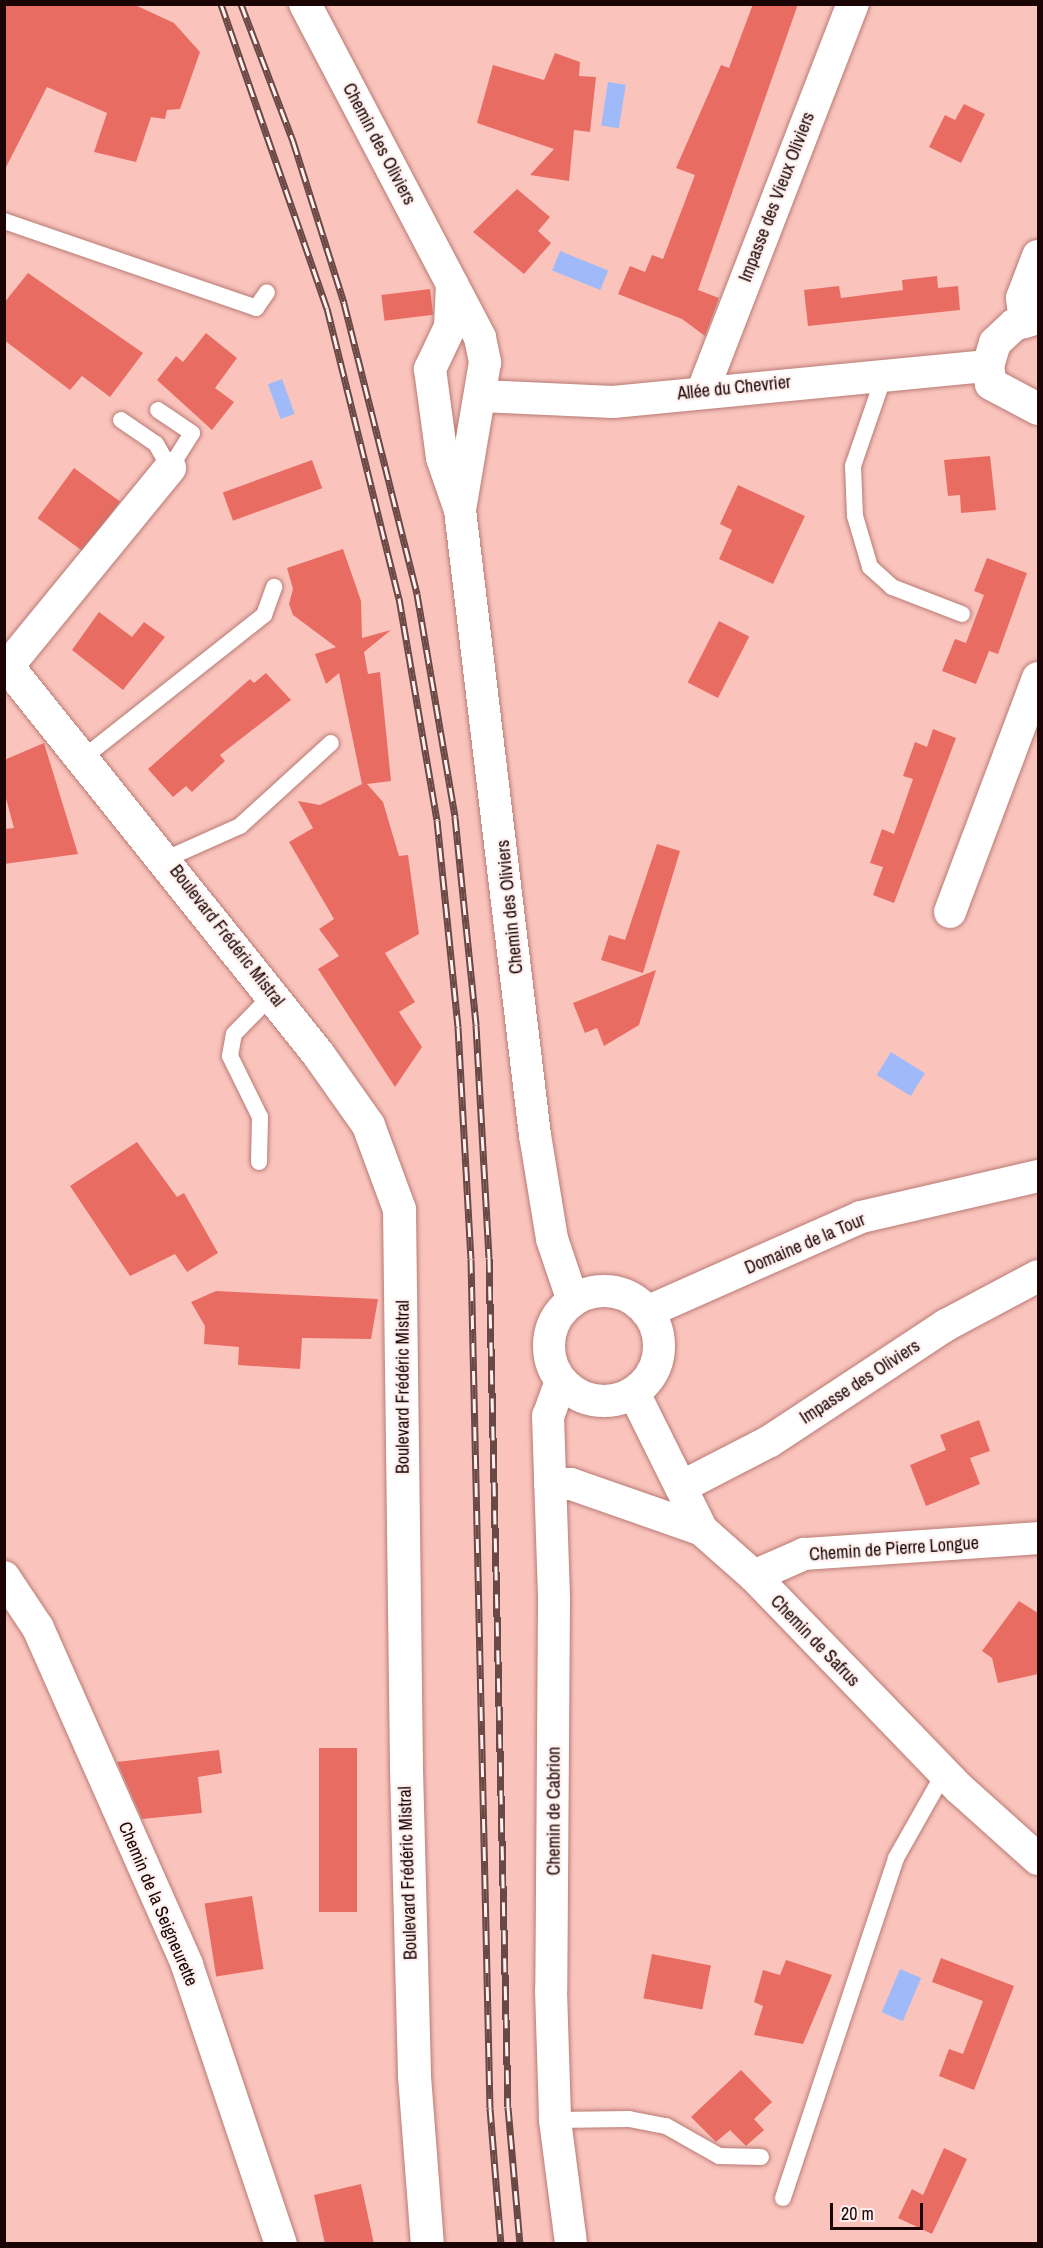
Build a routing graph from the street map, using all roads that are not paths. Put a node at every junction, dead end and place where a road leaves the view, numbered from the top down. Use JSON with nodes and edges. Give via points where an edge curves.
{"nodes":[{"id":1,"x":305,"y":4,"type":"edge"},
{"id":2,"x":853,"y":4,"type":"edge"},
{"id":3,"x":4,"y":221,"type":"edge"},
{"id":4,"x":1038,"y":256,"type":"edge"},
{"id":5,"x":452,"y":284,"type":"junction"},
{"id":6,"x":267,"y":292,"type":"dead end"},
{"id":7,"x":1032,"y":320,"type":"edge"},
{"id":8,"x":988,"y":366,"type":"junction"},
{"id":9,"x":885,"y":373,"type":"junction"},
{"id":10,"x":703,"y":390,"type":"junction"},
{"id":11,"x":481,"y":396,"type":"junction"},
{"id":12,"x":1038,"y":409,"type":"edge"},
{"id":13,"x":158,"y":410,"type":"dead end"},
{"id":14,"x":121,"y":420,"type":"dead end"},
{"id":15,"x":170,"y":468,"type":"junction"},
{"id":16,"x":460,"y":510,"type":"junction"},
{"id":17,"x":274,"y":587,"type":"dead end"},
{"id":18,"x":962,"y":614,"type":"dead end"},
{"id":19,"x":6,"y":664,"type":"edge"},
{"id":20,"x":1038,"y":678,"type":"edge"},
{"id":21,"x":331,"y":742,"type":"dead end"},
{"id":22,"x":83,"y":758,"type":"junction"},
{"id":23,"x":166,"y":859,"type":"junction"},
{"id":24,"x":950,"y":912,"type":"dead end"},
{"id":25,"x":273,"y":994,"type":"junction"},
{"id":26,"x":259,"y":1162,"type":"dead end"},
{"id":27,"x":1038,"y":1176,"type":"edge"},
{"id":28,"x":1038,"y":1276,"type":"edge"},
{"id":29,"x":573,"y":1301,"type":"junction"},
{"id":30,"x":647,"y":1312,"type":"junction"},
{"id":31,"x":561,"y":1381,"type":"junction"},
{"id":32,"x":634,"y":1392,"type":"junction"},
{"id":33,"x":550,"y":1484,"type":"junction"},
{"id":34,"x":681,"y":1487,"type":"junction"},
{"id":35,"x":702,"y":1530,"type":"junction"},
{"id":36,"x":1038,"y":1538,"type":"edge"},
{"id":37,"x":754,"y":1576,"type":"junction"},
{"id":38,"x":4,"y":1577,"type":"edge"},
{"id":39,"x":944,"y":1773,"type":"junction"},
{"id":40,"x":1038,"y":1859,"type":"edge"},
{"id":41,"x":555,"y":2120,"type":"junction"},
{"id":42,"x":761,"y":2157,"type":"dead end"},
{"id":43,"x":783,"y":2199,"type":"dead end"},
{"id":44,"x":281,"y":2244,"type":"edge"},
{"id":45,"x":427,"y":2244,"type":"edge"},
{"id":46,"x":571,"y":2244,"type":"edge"}],
"edges":[{"from":1,"to":5,"type":"street","name":"Chemin des Oliviers"},
{"from":2,"to":10,"type":"street","name":"Impasse des Vieux Oliviers"},
{"from":3,"to":6,"type":"lane","via":[[256,308]]},
{"from":4,"to":7,"type":"street","via":[[1022,298]]},
{"from":5,"to":11,"type":"street","name":"Chemin des Oliviers","via":[[480,338],[485,362]]},
{"from":5,"to":16,"type":"street","name":"Chemin des Oliviers","via":[[450,327],[430,369],[442,458]]},
{"from":7,"to":8,"type":"street","via":[[995,343]]},
{"from":8,"to":9,"type":"street","name":"Allée du Chevrier"},
{"from":8,"to":12,"type":"street","via":[[991,384]]},
{"from":9,"to":10,"type":"street","name":"Allée du Chevrier"},
{"from":9,"to":18,"type":"lane","via":[[853,466],[855,516],[870,567],[892,587]]},
{"from":10,"to":11,"type":"street","name":"Allée du Chevrier","via":[[613,402]]},
{"from":11,"to":16,"type":"street","name":"Chemin des Oliviers"},
{"from":13,"to":15,"type":"lane","via":[[192,433]]},
{"from":14,"to":15,"type":"lane","via":[[156,444]]},
{"from":15,"to":19,"type":"street"},
{"from":16,"to":29,"type":"street","name":"Chemin des Oliviers","via":[[535,1135],[552,1239]]},
{"from":17,"to":22,"type":"lane","via":[[264,615]]},
{"from":19,"to":22,"type":"main road","name":"Boulevard Frédéric Mistral"},
{"from":20,"to":24,"type":"street"},
{"from":21,"to":23,"type":"lane","via":[[240,826]]},
{"from":22,"to":23,"type":"main road","name":"Boulevard Frédéric Mistral"},
{"from":23,"to":25,"type":"main road","name":"Boulevard Frédéric Mistral"},
{"from":25,"to":26,"type":"lane","via":[[234,1034],[231,1056],[260,1117]]},
{"from":25,"to":45,"type":"main road","name":"Boulevard Frédéric Mistral","via":[[368,1125],[399,1209],[405,1768],[414,2076]]},
{"from":27,"to":30,"type":"street","name":"Domaine de la Tour","via":[[861,1217]]},
{"from":28,"to":34,"type":"street","name":"Impasse des Oliviers","via":[[946,1325],[770,1441]]},
{"from":29,"to":30,"type":"street","via":[[612,1292]]},
{"from":29,"to":31,"type":"street","via":[[549,1339]]},
{"from":30,"to":32,"type":"street","via":[[655,1325],[658,1355],[645,1383]]},
{"from":31,"to":32,"type":"street","via":[[595,1400]]},
{"from":31,"to":33,"type":"street","name":"Chemin de Cabrion","via":[[548,1416]]},
{"from":32,"to":34,"type":"street","name":"Chemin de Safrus"},
{"from":33,"to":35,"type":"street","via":[[572,1484]]},
{"from":33,"to":41,"type":"street","name":"Chemin de Cabrion"},
{"from":34,"to":35,"type":"street","name":"Chemin de Safrus"},
{"from":35,"to":37,"type":"street","name":"Chemin de Safrus"},
{"from":36,"to":37,"type":"street","name":"Chemin de Pierre Longue","via":[[804,1554]]},
{"from":37,"to":39,"type":"street","name":"Chemin de Safrus"},
{"from":38,"to":44,"type":"street","name":"Chemin de la Seigneurette","via":[[38,1628],[187,1965]]},
{"from":39,"to":40,"type":"street","name":"Chemin de Safrus"},
{"from":39,"to":43,"type":"lane","via":[[896,1858]]},
{"from":41,"to":42,"type":"lane","via":[[629,2119],[666,2126],[719,2156]]},
{"from":41,"to":46,"type":"street","name":"Chemin de Cabrion"}]}
